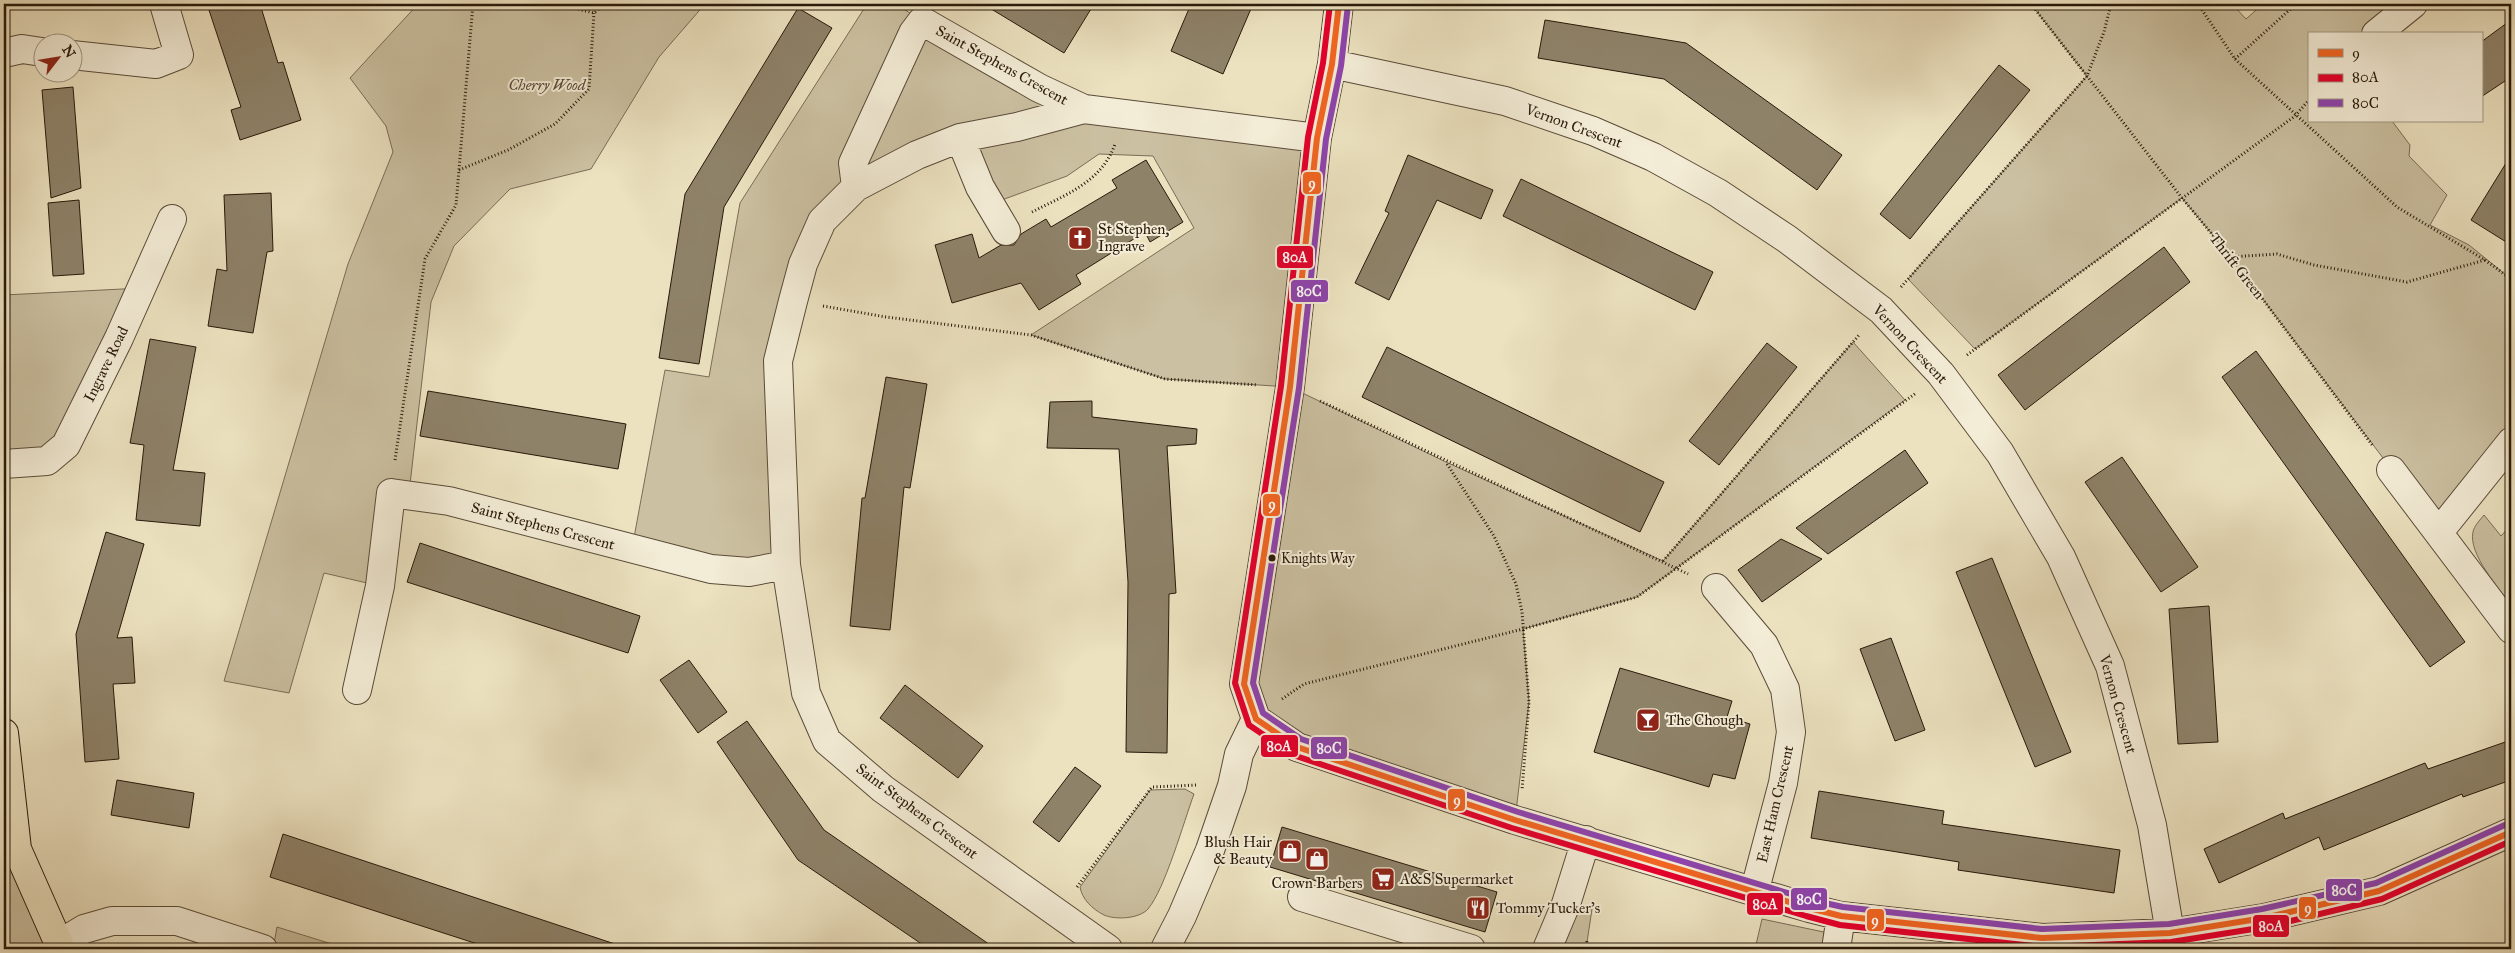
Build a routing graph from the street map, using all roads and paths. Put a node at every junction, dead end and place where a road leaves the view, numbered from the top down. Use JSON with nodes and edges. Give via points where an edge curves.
{"nodes":[{"id":1,"x":164,"y":4,"type":"edge"},
{"id":2,"x":473,"y":4,"type":"edge"},
{"id":3,"x":558,"y":4,"type":"edge"},
{"id":4,"x":604,"y":4,"type":"edge"},
{"id":5,"x":1340,"y":4,"type":"edge"},
{"id":6,"x":2031,"y":4,"type":"edge"},
{"id":7,"x":2198,"y":4,"type":"edge"},
{"id":8,"x":2296,"y":4,"type":"edge"},
{"id":9,"x":2413,"y":4,"type":"edge"},
{"id":10,"x":594,"y":13,"type":"junction"},
{"id":11,"x":2378,"y":32,"type":"edge"},
{"id":12,"x":32,"y":50,"type":"edge"},
{"id":13,"x":4,"y":53,"type":"edge"},
{"id":14,"x":82,"y":56,"type":"edge"},
{"id":15,"x":2235,"y":59,"type":"junction"},
{"id":16,"x":1332,"y":64,"type":"junction"},
{"id":17,"x":2308,"y":101,"type":"edge"},
{"id":18,"x":1084,"y":109,"type":"junction"},
{"id":19,"x":1126,"y":113,"type":"junction"},
{"id":20,"x":2295,"y":116,"type":"junction"},
{"id":21,"x":960,"y":138,"type":"junction"},
{"id":22,"x":1317,"y":138,"type":"junction"},
{"id":23,"x":459,"y":170,"type":"junction"},
{"id":24,"x":856,"y":187,"type":"junction"},
{"id":25,"x":2182,"y":198,"type":"junction"},
{"id":26,"x":172,"y":219,"type":"dead end"},
{"id":27,"x":1006,"y":231,"type":"joint"},
{"id":28,"x":2231,"y":257,"type":"junction"},
{"id":29,"x":2485,"y":260,"type":"junction"},
{"id":30,"x":2511,"y":279,"type":"edge"},
{"id":31,"x":793,"y":301,"type":"junction"},
{"id":32,"x":1290,"y":386,"type":"junction"},
{"id":33,"x":2511,"y":442,"type":"edge"},
{"id":34,"x":1446,"y":462,"type":"junction"},
{"id":35,"x":4,"y":464,"type":"edge"},
{"id":36,"x":2391,"y":470,"type":"joint"},
{"id":37,"x":391,"y":493,"type":"junction"},
{"id":38,"x":2439,"y":532,"type":"junction"},
{"id":39,"x":786,"y":565,"type":"junction"},
{"id":40,"x":1716,"y":588,"type":"dead end"},
{"id":41,"x":1523,"y":629,"type":"junction"},
{"id":42,"x":2511,"y":629,"type":"edge"},
{"id":43,"x":357,"y":690,"type":"dead end"},
{"id":44,"x":1256,"y":719,"type":"junction"},
{"id":45,"x":4,"y":733,"type":"edge"},
{"id":46,"x":1232,"y":786,"type":"junction"},
{"id":47,"x":1515,"y":820,"type":"junction"},
{"id":48,"x":2511,"y":832,"type":"edge"},
{"id":49,"x":1586,"y":840,"type":"junction"},
{"id":50,"x":1754,"y":893,"type":"junction"},
{"id":51,"x":1302,"y":896,"type":"dead end"},
{"id":52,"x":1057,"y":914,"type":"junction"},
{"id":53,"x":1841,"y":916,"type":"junction"},
{"id":54,"x":2170,"y":933,"type":"junction"},
{"id":55,"x":58,"y":946,"type":"edge"},
{"id":56,"x":263,"y":949,"type":"edge"},
{"id":57,"x":1108,"y":949,"type":"edge"},
{"id":58,"x":1165,"y":949,"type":"edge"},
{"id":59,"x":1471,"y":949,"type":"edge"},
{"id":60,"x":1547,"y":949,"type":"edge"},
{"id":61,"x":1836,"y":949,"type":"edge"}],
"edges":[{"from":1,"to":14,"type":"street","via":[[179,55],[156,64]]},
{"from":2,"to":23,"type":"path"},
{"from":3,"to":10,"type":"path"},
{"from":4,"to":10,"type":"path"},
{"from":5,"to":16,"type":"street"},
{"from":6,"to":25,"type":"path","name":"Thrift Green"},
{"from":7,"to":15,"type":"path"},
{"from":8,"to":15,"type":"path"},
{"from":9,"to":11,"type":"street"},
{"from":10,"to":23,"type":"path","via":[[589,89],[555,124],[508,150]]},
{"from":12,"to":13,"type":"street"},
{"from":15,"to":20,"type":"path"},
{"from":16,"to":22,"type":"street"},
{"from":16,"to":54,"type":"street","name":"Vernon Crescent","via":[[1505,101],[1594,131],[1653,157],[1718,193],[1787,239],[1881,310],[1941,374],[2000,454],[2061,557],[2110,666],[2152,825]]},
{"from":17,"to":20,"type":"path"},
{"from":18,"to":19,"type":"street","name":"Saint Stephens Crescent"},
{"from":18,"to":21,"type":"street","name":"Saint Stephens Crescent"},
{"from":18,"to":24,"type":"street","name":"Saint Stephens Crescent","via":[[1039,88],[922,21],[913,33],[853,163]]},
{"from":19,"to":22,"type":"street","name":"Saint Stephens Crescent"},
{"from":19,"to":27,"type":"path","via":[[1112,154],[1089,183],[1022,218]]},
{"from":20,"to":25,"type":"path"},
{"from":20,"to":29,"type":"path","via":[[2397,208]]},
{"from":21,"to":24,"type":"street","name":"Saint Stephens Crescent","via":[[917,155]]},
{"from":21,"to":27,"type":"street","via":[[980,187]]},
{"from":22,"to":32,"type":"street"},
{"from":23,"to":37,"type":"path","via":[[456,205],[425,259]]},
{"from":24,"to":31,"type":"street","name":"Saint Stephens Crescent","via":[[822,220],[803,264]]},
{"from":25,"to":28,"type":"path","name":"Thrift Green"},
{"from":26,"to":35,"type":"street","name":"Ingrave Road","via":[[119,338],[66,445],[47,461]]},
{"from":28,"to":29,"type":"path","via":[[2277,254],[2314,266],[2407,282]]},
{"from":28,"to":36,"type":"path","name":"Thrift Green"},
{"from":29,"to":30,"type":"path"},
{"from":31,"to":32,"type":"path","via":[[886,317],[1031,335],[1165,379]]},
{"from":31,"to":39,"type":"street","name":"Saint Stephens Crescent","via":[[778,361]]},
{"from":32,"to":34,"type":"path"},
{"from":32,"to":44,"type":"street","via":[[1244,684]]},
{"from":33,"to":38,"type":"street"},
{"from":34,"to":41,"type":"path","via":[[1494,536],[1516,584]]},
{"from":34,"to":41,"type":"path","via":[[1676,569],[1637,597]]},
{"from":36,"to":38,"type":"street"},
{"from":37,"to":39,"type":"street","name":"Saint Stephens Crescent","via":[[449,501],[711,569],[749,572]]},
{"from":37,"to":43,"type":"street","via":[[380,586]]},
{"from":38,"to":42,"type":"street"},
{"from":39,"to":52,"type":"street","name":"Saint Stephens Crescent","via":[[806,693],[827,741],[883,789]]},
{"from":40,"to":50,"type":"street","name":"East Ham Crescent","via":[[1764,645],[1785,689],[1791,732],[1783,783]]},
{"from":41,"to":44,"type":"path","via":[[1304,684]]},
{"from":41,"to":47,"type":"path","via":[[1529,702],[1523,786]]},
{"from":44,"to":46,"type":"street","via":[[1239,754]]},
{"from":44,"to":47,"type":"street","via":[[1297,748]]},
{"from":45,"to":55,"type":"main road","via":[[18,849]]},
{"from":46,"to":52,"type":"path","via":[[1152,787]]},
{"from":46,"to":58,"type":"street","via":[[1210,850]]},
{"from":47,"to":49,"type":"street"},
{"from":48,"to":54,"type":"street","via":[[2379,891],[2264,918]]},
{"from":49,"to":50,"type":"street"},
{"from":49,"to":60,"type":"street","via":[[1566,904]]},
{"from":50,"to":53,"type":"street"},
{"from":51,"to":59,"type":"street"},
{"from":52,"to":57,"type":"street","name":"Saint Stephens Crescent"},
{"from":53,"to":54,"type":"street","via":[[2042,938]]},
{"from":53,"to":61,"type":"street"},
{"from":55,"to":56,"type":"street","via":[[84,929],[112,921],[177,921]]}]}
